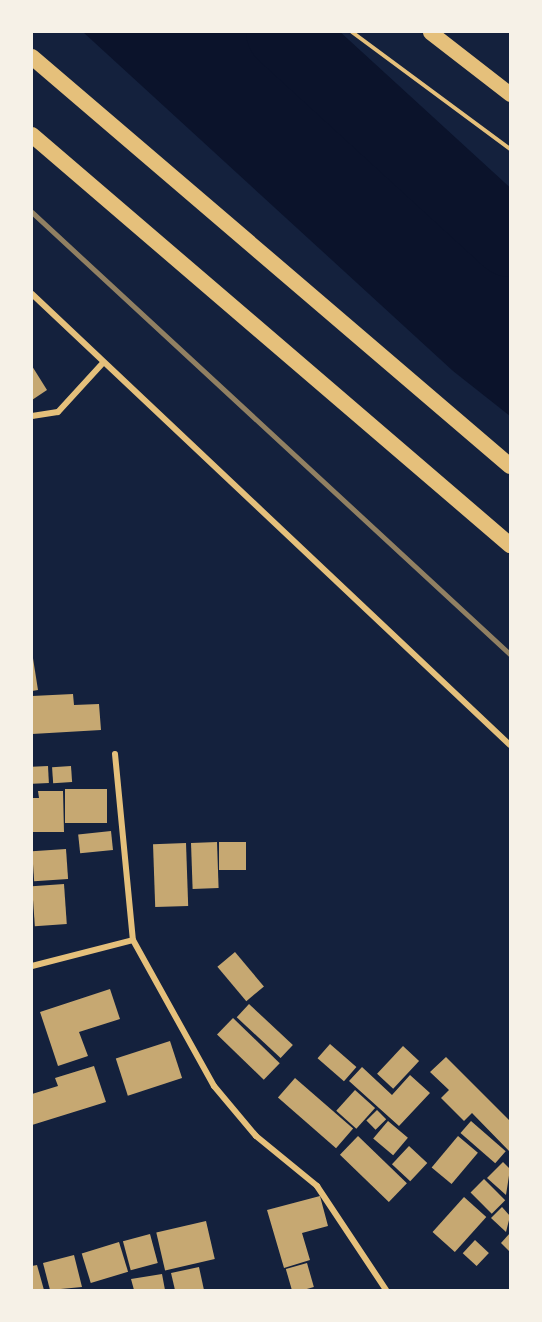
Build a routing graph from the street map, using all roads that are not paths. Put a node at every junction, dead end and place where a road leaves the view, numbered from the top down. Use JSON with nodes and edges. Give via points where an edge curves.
{"nodes":[{"id":1,"x":430,"y":32,"type":"edge"},
{"id":2,"x":32,"y":57,"type":"edge"},
{"id":3,"x":510,"y":94,"type":"edge"},
{"id":4,"x":32,"y":135,"type":"edge"},
{"id":5,"x":32,"y":294,"type":"edge"},
{"id":6,"x":102,"y":364,"type":"junction"},
{"id":7,"x":32,"y":416,"type":"edge"},
{"id":8,"x":510,"y":466,"type":"edge"},
{"id":9,"x":510,"y":544,"type":"edge"},
{"id":10,"x":510,"y":745,"type":"edge"},
{"id":11,"x":115,"y":754,"type":"dead end"},
{"id":12,"x":133,"y":940,"type":"junction"},
{"id":13,"x":32,"y":966,"type":"edge"},
{"id":14,"x":386,"y":1290,"type":"edge"}],
"edges":[{"from":1,"to":3,"type":"main road"},
{"from":2,"to":8,"type":"highway"},
{"from":4,"to":9,"type":"highway"},
{"from":5,"to":6,"type":"street"},
{"from":6,"to":7,"type":"street","via":[[58,412]]},
{"from":6,"to":10,"type":"street"},
{"from":11,"to":12,"type":"street"},
{"from":12,"to":13,"type":"street"},
{"from":12,"to":14,"type":"street","via":[[214,1086],[256,1136],[317,1186]]}]}
